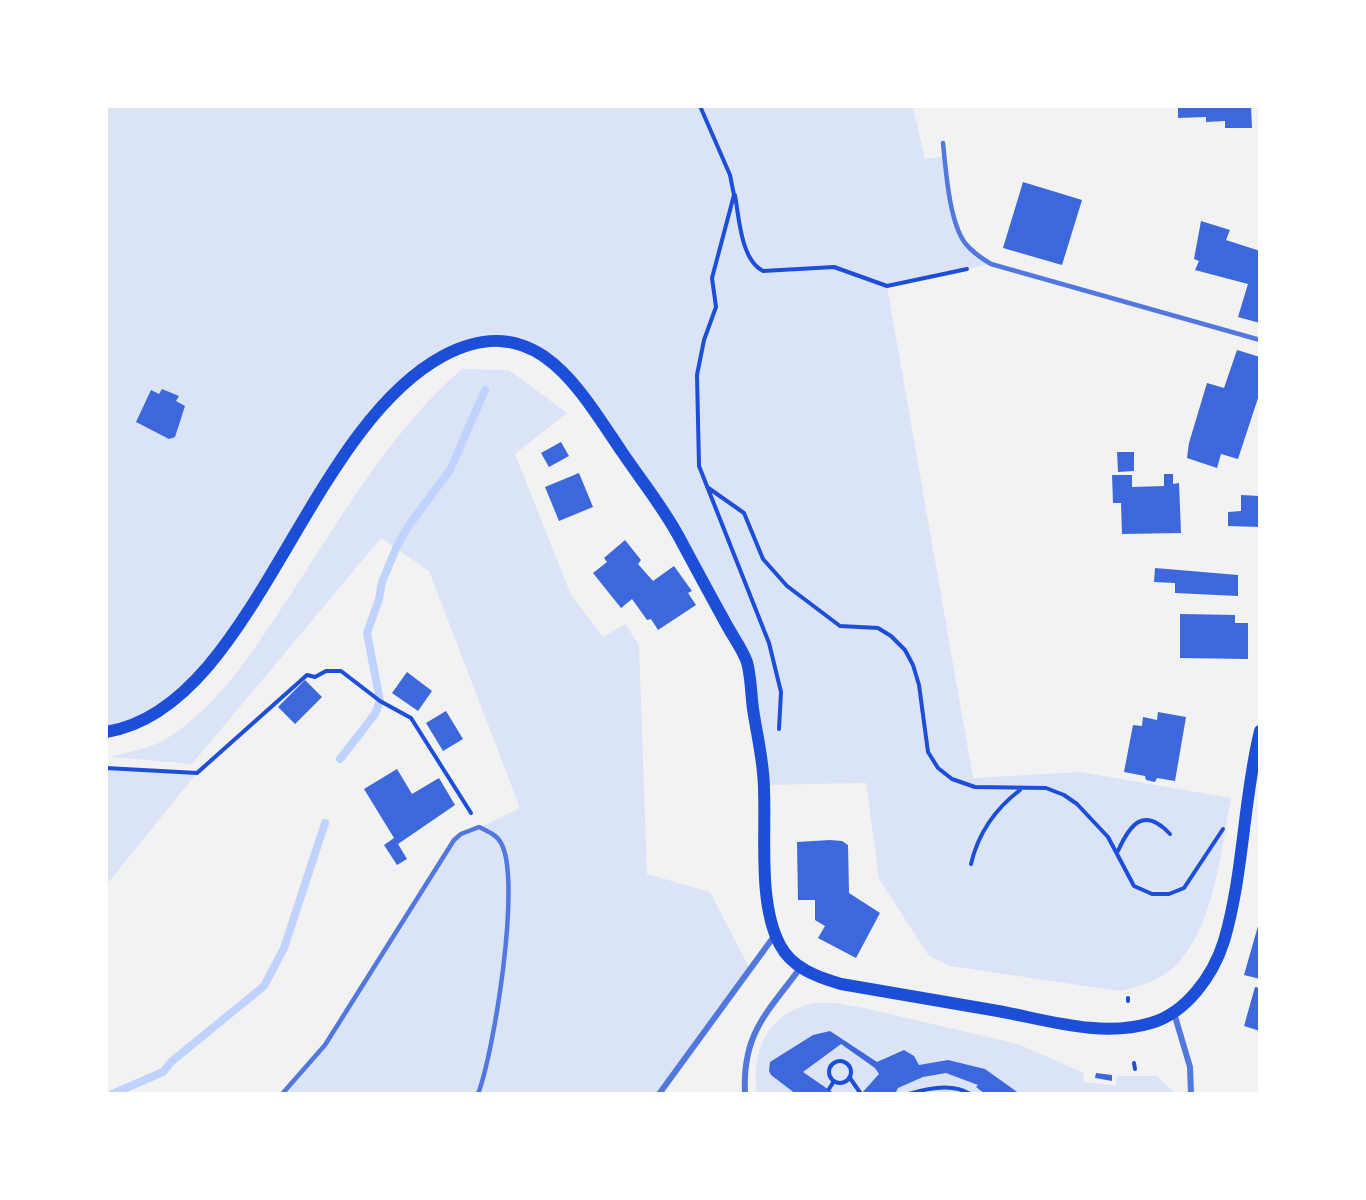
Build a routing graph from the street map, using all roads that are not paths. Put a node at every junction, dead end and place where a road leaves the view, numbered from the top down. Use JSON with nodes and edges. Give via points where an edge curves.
{"nodes":[{"id":1,"x":943,"y":143,"type":"dead end"},
{"id":2,"x":1260,"y":340,"type":"edge"},
{"id":3,"x":1260,"y":731,"type":"edge"},
{"id":4,"x":106,"y":732,"type":"edge"},
{"id":5,"x":776,"y":935,"type":"junction"},
{"id":6,"x":801,"y":967,"type":"junction"},
{"id":7,"x":1174,"y":1013,"type":"junction"},
{"id":8,"x":282,"y":1094,"type":"edge"},
{"id":9,"x":478,"y":1094,"type":"edge"},
{"id":10,"x":659,"y":1094,"type":"edge"},
{"id":11,"x":745,"y":1094,"type":"edge"},
{"id":12,"x":1191,"y":1094,"type":"edge"}],
"edges":[{"from":1,"to":2,"type":"lane","via":[[958,230],[966,244],[991,264]]},
{"from":3,"to":7,"type":"main road","via":[[1236,889],[1223,942],[1207,977]]},
{"from":4,"to":5,"type":"main road","via":[[131,726],[152,715],[207,669],[345,452],[377,410],[406,381],[465,346],[508,342],[532,348],[556,363],[589,403],[674,527],[746,661],[764,785],[769,911]]},
{"from":5,"to":6,"type":"main road","via":[[781,948]]},
{"from":5,"to":10,"type":"street"},
{"from":6,"to":7,"type":"main road","via":[[841,984],[1070,1025],[1131,1028]]},
{"from":6,"to":11,"type":"street","via":[[753,1033],[746,1057]]},
{"from":7,"to":12,"type":"street","via":[[1190,1066]]},
{"from":8,"to":9,"type":"lane","via":[[326,1045],[454,840],[479,827],[501,842],[507,860],[507,886],[500,1003]]}]}
